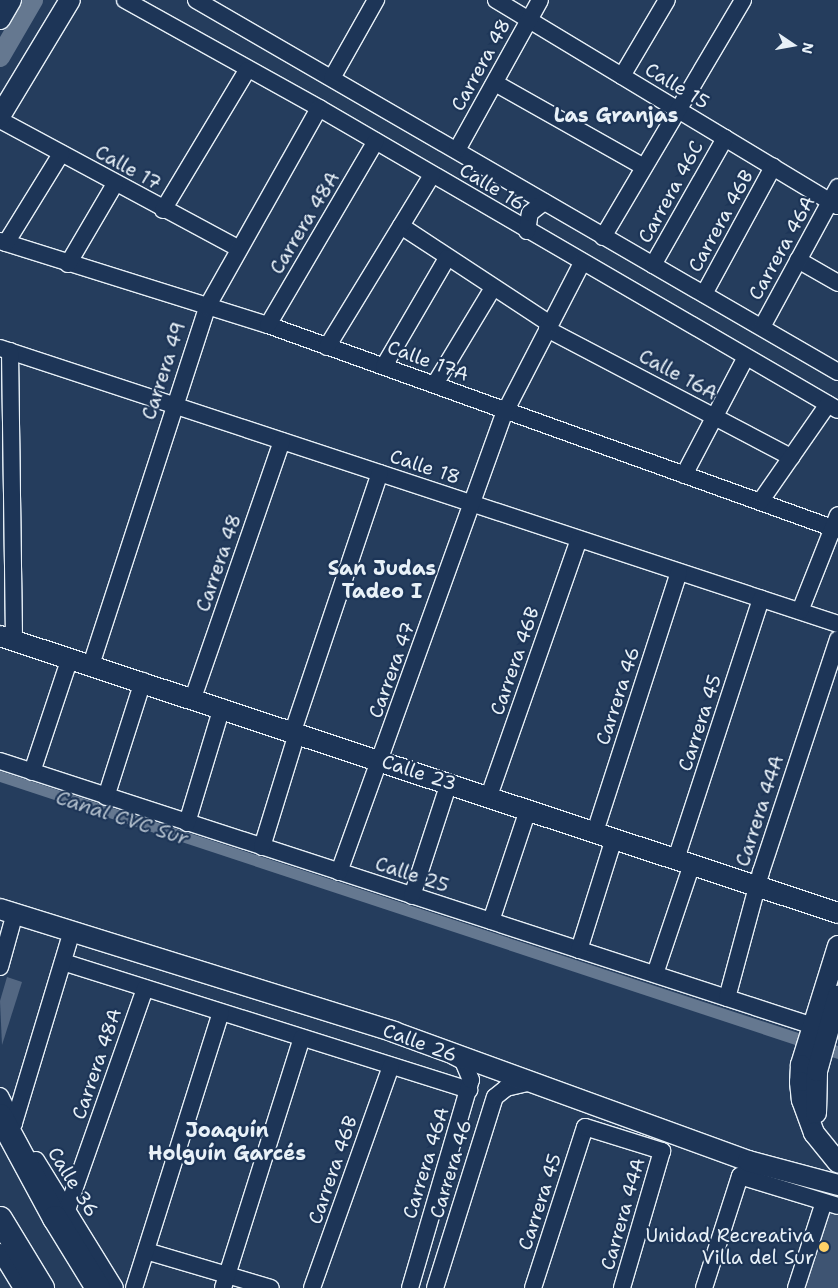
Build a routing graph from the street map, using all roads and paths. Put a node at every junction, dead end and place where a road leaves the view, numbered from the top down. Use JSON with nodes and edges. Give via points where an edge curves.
{"nodes":[{"id":1,"x":11,"y":0,"type":"edge"},
{"id":2,"x":125,"y":0,"type":"edge"},
{"id":3,"x":196,"y":0,"type":"edge"},
{"id":4,"x":376,"y":0,"type":"edge"},
{"id":5,"x":496,"y":0,"type":"edge"},
{"id":6,"x":540,"y":0,"type":"edge"},
{"id":7,"x":667,"y":0,"type":"edge"},
{"id":8,"x":743,"y":0,"type":"edge"},
{"id":9,"x":71,"y":3,"type":"edge"},
{"id":10,"x":0,"y":19,"type":"edge"},
{"id":11,"x":529,"y":20,"type":"junction"},
{"id":12,"x":247,"y":70,"type":"junction"},
{"id":13,"x":622,"y":76,"type":"junction"},
{"id":14,"x":332,"y":78,"type":"junction"},
{"id":15,"x":495,"y":82,"type":"junction"},
{"id":16,"x":319,"y":108,"type":"junction"},
{"id":17,"x":678,"y":110,"type":"junction"},
{"id":18,"x":0,"y":118,"type":"edge"},
{"id":19,"x":725,"y":138,"type":"junction"},
{"id":20,"x":376,"y":142,"type":"junction"},
{"id":21,"x":457,"y":150,"type":"junction"},
{"id":22,"x":60,"y":154,"type":"junction"},
{"id":23,"x":644,"y":167,"type":"junction"},
{"id":24,"x":774,"y":167,"type":"junction"},
{"id":25,"x":432,"y":175,"type":"junction"},
{"id":26,"x":115,"y":184,"type":"junction"},
{"id":27,"x":537,"y":198,"type":"junction"},
{"id":28,"x":835,"y":198,"type":"edge"},
{"id":29,"x":163,"y":210,"type":"junction"},
{"id":30,"x":400,"y":226,"type":"junction"},
{"id":31,"x":521,"y":227,"type":"junction"},
{"id":32,"x":603,"y":237,"type":"junction"},
{"id":33,"x":3,"y":242,"type":"edge"},
{"id":34,"x":238,"y":248,"type":"junction"},
{"id":35,"x":447,"y":258,"type":"junction"},
{"id":36,"x":798,"y":260,"type":"junction"},
{"id":37,"x":582,"y":263,"type":"junction"},
{"id":38,"x":68,"y":264,"type":"junction"},
{"id":39,"x":653,"y":265,"type":"junction"},
{"id":40,"x":838,"y":283,"type":"edge"},
{"id":41,"x":493,"y":288,"type":"junction"},
{"id":42,"x":704,"y":294,"type":"junction"},
{"id":43,"x":206,"y":307,"type":"junction"},
{"id":44,"x":268,"y":325,"type":"junction"},
{"id":45,"x":548,"y":326,"type":"junction"},
{"id":46,"x":762,"y":327,"type":"junction"},
{"id":47,"x":327,"y":347,"type":"junction"},
{"id":48,"x":5,"y":350,"type":"edge"},
{"id":49,"x":746,"y":357,"type":"junction"},
{"id":50,"x":384,"y":366,"type":"junction"},
{"id":51,"x":838,"y":372,"type":"edge"},
{"id":52,"x":435,"y":384,"type":"junction"},
{"id":53,"x":174,"y":405,"type":"junction"},
{"id":54,"x":833,"y":407,"type":"edge"},
{"id":55,"x":505,"y":412,"type":"junction"},
{"id":56,"x":714,"y":417,"type":"junction"},
{"id":57,"x":282,"y":441,"type":"junction"},
{"id":58,"x":791,"y":457,"type":"junction"},
{"id":59,"x":380,"y":473,"type":"junction"},
{"id":60,"x":684,"y":475,"type":"junction"},
{"id":61,"x":6,"y":477,"type":"edge"},
{"id":62,"x":760,"y":502,"type":"junction"},
{"id":63,"x":473,"y":504,"type":"junction"},
{"id":64,"x":836,"y":524,"type":"edge"},
{"id":65,"x":579,"y":539,"type":"junction"},
{"id":66,"x":679,"y":572,"type":"junction"},
{"id":67,"x":761,"y":599,"type":"junction"},
{"id":68,"x":800,"y":611,"type":"junction"},
{"id":69,"x":838,"y":624,"type":"edge"},
{"id":70,"x":7,"y":638,"type":"edge"},
{"id":71,"x":838,"y":639,"type":"edge"},
{"id":72,"x":70,"y":658,"type":"junction"},
{"id":73,"x":91,"y":665,"type":"junction"},
{"id":74,"x":143,"y":682,"type":"junction"},
{"id":75,"x":194,"y":698,"type":"junction"},
{"id":76,"x":222,"y":707,"type":"junction"},
{"id":77,"x":295,"y":732,"type":"junction"},
{"id":78,"x":380,"y":760,"type":"junction"},
{"id":79,"x":0,"y":761,"type":"edge"},
{"id":80,"x":32,"y":772,"type":"junction"},
{"id":81,"x":449,"y":783,"type":"junction"},
{"id":82,"x":488,"y":796,"type":"junction"},
{"id":83,"x":106,"y":797,"type":"junction"},
{"id":84,"x":528,"y":810,"type":"junction"},
{"id":85,"x":187,"y":823,"type":"junction"},
{"id":86,"x":595,"y":832,"type":"junction"},
{"id":87,"x":614,"y":838,"type":"junction"},
{"id":88,"x":262,"y":847,"type":"junction"},
{"id":89,"x":684,"y":862,"type":"junction"},
{"id":90,"x":339,"y":872,"type":"junction"},
{"id":91,"x":757,"y":886,"type":"junction"},
{"id":92,"x":412,"y":896,"type":"junction"},
{"id":93,"x":8,"y":911,"type":"edge"},
{"id":94,"x":838,"y":913,"type":"edge"},
{"id":95,"x":491,"y":921,"type":"junction"},
{"id":96,"x":72,"y":930,"type":"junction"},
{"id":97,"x":838,"y":946,"type":"edge"},
{"id":98,"x":579,"y":950,"type":"junction"},
{"id":99,"x":63,"y":962,"type":"junction"},
{"id":100,"x":0,"y":967,"type":"edge"},
{"id":101,"x":655,"y":974,"type":"junction"},
{"id":102,"x":145,"y":988,"type":"junction"},
{"id":103,"x":838,"y":996,"type":"edge"},
{"id":104,"x":728,"y":998,"type":"junction"},
{"id":105,"x":221,"y":1012,"type":"junction"},
{"id":106,"x":823,"y":1032,"type":"edge"},
{"id":107,"x":302,"y":1038,"type":"junction"},
{"id":108,"x":454,"y":1056,"type":"junction"},
{"id":109,"x":391,"y":1066,"type":"junction"},
{"id":110,"x":528,"y":1083,"type":"junction"},
{"id":111,"x":469,"y":1090,"type":"junction"},
{"id":112,"x":0,"y":1096,"type":"edge"},
{"id":113,"x":7,"y":1120,"type":"edge"},
{"id":114,"x":662,"y":1151,"type":"joint"},
{"id":115,"x":831,"y":1156,"type":"edge"},
{"id":116,"x":838,"y":1185,"type":"edge"},
{"id":117,"x":831,"y":1204,"type":"edge"},
{"id":118,"x":66,"y":1210,"type":"junction"},
{"id":119,"x":0,"y":1218,"type":"edge"},
{"id":120,"x":146,"y":1250,"type":"junction"},
{"id":121,"x":1,"y":1255,"type":"edge"},
{"id":122,"x":225,"y":1281,"type":"edge"},
{"id":123,"x":22,"y":1288,"type":"edge"},
{"id":124,"x":42,"y":1288,"type":"edge"},
{"id":125,"x":98,"y":1288,"type":"edge"},
{"id":126,"x":115,"y":1288,"type":"edge"},
{"id":127,"x":134,"y":1288,"type":"edge"},
{"id":128,"x":271,"y":1288,"type":"edge"},
{"id":129,"x":312,"y":1288,"type":"edge"},
{"id":130,"x":410,"y":1288,"type":"edge"},
{"id":131,"x":435,"y":1288,"type":"edge"},
{"id":132,"x":533,"y":1288,"type":"edge"},
{"id":133,"x":622,"y":1288,"type":"edge"},
{"id":134,"x":704,"y":1288,"type":"edge"},
{"id":135,"x":796,"y":1288,"type":"edge"}],
"edges":[{"from":1,"to":10,"type":"main road"},
{"from":2,"to":12,"type":"street","name":"Calle 16"},
{"from":3,"to":14,"type":"street","name":"Calle 16"},
{"from":4,"to":14,"type":"street"},
{"from":5,"to":11,"type":"street","name":"Calle 15"},
{"from":6,"to":11,"type":"street","name":"Carrera 48"},
{"from":7,"to":13,"type":"street"},
{"from":8,"to":17,"type":"street"},
{"from":9,"to":18,"type":"main road"},
{"from":11,"to":13,"type":"street","name":"Calle 15"},
{"from":11,"to":15,"type":"street","name":"Carrera 48"},
{"from":12,"to":16,"type":"street","name":"Calle 16"},
{"from":12,"to":29,"type":"street"},
{"from":13,"to":17,"type":"street","name":"Calle 15"},
{"from":14,"to":21,"type":"street","name":"Calle 16"},
{"from":15,"to":21,"type":"street","name":"Carrera 48"},
{"from":15,"to":23,"type":"street"},
{"from":16,"to":20,"type":"street","name":"Calle 16"},
{"from":16,"to":34,"type":"street","name":"Carrera 49"},
{"from":17,"to":19,"type":"street","name":"Calle 15"},
{"from":17,"to":23,"type":"street"},
{"from":18,"to":22,"type":"street","name":"Calle 17"},
{"from":19,"to":24,"type":"street","name":"Calle 15"},
{"from":19,"to":39,"type":"street","name":"Carrera 46C"},
{"from":20,"to":25,"type":"street","name":"Calle 16"},
{"from":20,"to":44,"type":"street","name":"Carrera 48A"},
{"from":21,"to":27,"type":"street","name":"Calle 16"},
{"from":22,"to":26,"type":"street","name":"Calle 17"},
{"from":22,"to":33,"type":"street"},
{"from":23,"to":32,"type":"street"},
{"from":24,"to":28,"type":"street","name":"Calle 15"},
{"from":24,"to":42,"type":"street","name":"Carrera 46B"},
{"from":25,"to":30,"type":"street"},
{"from":25,"to":31,"type":"street","name":"Calle 16"},
{"from":26,"to":29,"type":"street","name":"Calle 17"},
{"from":26,"to":38,"type":"street"},
{"from":27,"to":31,"type":"street"},
{"from":27,"to":32,"type":"street","name":"Calle 16"},
{"from":28,"to":36,"type":"street","name":"Carrera 46A"},
{"from":29,"to":34,"type":"street","name":"Calle 17"},
{"from":30,"to":35,"type":"street","name":"Calle 16A"},
{"from":30,"to":47,"type":"street"},
{"from":31,"to":37,"type":"street","name":"Calle 16"},
{"from":32,"to":39,"type":"street","name":"Calle 16"},
{"from":33,"to":38,"type":"street","name":"Calle 17A"},
{"from":34,"to":43,"type":"street","name":"Carrera 49"},
{"from":35,"to":41,"type":"street","name":"Calle 16A"},
{"from":35,"to":50,"type":"street"},
{"from":36,"to":40,"type":"street"},
{"from":36,"to":46,"type":"street","name":"Carrera 46A"},
{"from":37,"to":45,"type":"street","name":"Carrera 47"},
{"from":37,"to":49,"type":"street","name":"Calle 16"},
{"from":38,"to":43,"type":"street","name":"Calle 17A"},
{"from":39,"to":42,"type":"street","name":"Calle 16"},
{"from":41,"to":45,"type":"street","name":"Calle 16A"},
{"from":41,"to":52,"type":"street"},
{"from":42,"to":46,"type":"street","name":"Calle 16"},
{"from":43,"to":44,"type":"street","name":"Calle 17A"},
{"from":43,"to":53,"type":"street","name":"Carrera 49"},
{"from":44,"to":47,"type":"street","name":"Calle 17A"},
{"from":45,"to":55,"type":"street","name":"Carrera 47"},
{"from":45,"to":56,"type":"street","name":"Calle 16A"},
{"from":46,"to":51,"type":"street","name":"Calle 16"},
{"from":47,"to":50,"type":"street","name":"Calle 17A"},
{"from":48,"to":53,"type":"street","name":"Calle 18"},
{"from":48,"to":61,"type":"street"},
{"from":49,"to":54,"type":"street","name":"Calle 16"},
{"from":49,"to":56,"type":"street"},
{"from":50,"to":52,"type":"street","name":"Calle 17A"},
{"from":52,"to":55,"type":"street","name":"Calle 17A"},
{"from":53,"to":57,"type":"street","name":"Calle 18"},
{"from":53,"to":73,"type":"street","name":"Carrera 49"},
{"from":54,"to":58,"type":"street"},
{"from":55,"to":60,"type":"street","name":"Calle 17A"},
{"from":55,"to":63,"type":"street","name":"Carrera 47"},
{"from":56,"to":58,"type":"street","name":"Calle 16A"},
{"from":56,"to":60,"type":"street"},
{"from":57,"to":59,"type":"street","name":"Calle 18"},
{"from":57,"to":75,"type":"street","name":"Carrera 48"},
{"from":58,"to":62,"type":"street"},
{"from":59,"to":63,"type":"street","name":"Calle 18"},
{"from":59,"to":77,"type":"street"},
{"from":60,"to":62,"type":"street","name":"Calle 17A"},
{"from":61,"to":70,"type":"street"},
{"from":62,"to":64,"type":"street","name":"Calle 17A"},
{"from":63,"to":65,"type":"street","name":"Calle 18"},
{"from":63,"to":78,"type":"street","name":"Carrera 47"},
{"from":64,"to":68,"type":"street"},
{"from":65,"to":66,"type":"street","name":"Calle 18"},
{"from":65,"to":82,"type":"street","name":"Carrera 46B"},
{"from":66,"to":67,"type":"street","name":"Calle 18"},
{"from":66,"to":86,"type":"street","name":"Carrera 46"},
{"from":67,"to":68,"type":"street","name":"Calle 18"},
{"from":67,"to":89,"type":"street","name":"Carrera 45"},
{"from":68,"to":69,"type":"street","name":"Calle 18"},
{"from":70,"to":72,"type":"main road","name":"Calle 23"},
{"from":71,"to":91,"type":"street","name":"Carrera 44A"},
{"from":72,"to":73,"type":"main road","name":"Calle 23"},
{"from":72,"to":80,"type":"street"},
{"from":73,"to":74,"type":"main road","name":"Calle 23"},
{"from":74,"to":75,"type":"main road","name":"Calle 23"},
{"from":74,"to":83,"type":"street"},
{"from":75,"to":76,"type":"main road","name":"Calle 23"},
{"from":76,"to":77,"type":"main road","name":"Calle 23"},
{"from":76,"to":85,"type":"street"},
{"from":77,"to":78,"type":"main road","name":"Calle 23"},
{"from":77,"to":88,"type":"street"},
{"from":78,"to":81,"type":"main road","name":"Calle 23"},
{"from":78,"to":90,"type":"street","name":"Carrera 47"},
{"from":79,"to":80,"type":"street","name":"Calle 25"},
{"from":80,"to":83,"type":"street","name":"Calle 25"},
{"from":81,"to":82,"type":"main road","name":"Calle 23"},
{"from":81,"to":92,"type":"street"},
{"from":82,"to":84,"type":"main road","name":"Calle 23"},
{"from":83,"to":85,"type":"street","name":"Calle 25"},
{"from":84,"to":86,"type":"main road","name":"Calle 23"},
{"from":84,"to":95,"type":"street"},
{"from":85,"to":88,"type":"street","name":"Calle 25"},
{"from":86,"to":87,"type":"main road","name":"Calle 23"},
{"from":87,"to":89,"type":"main road","name":"Calle 23"},
{"from":87,"to":98,"type":"street"},
{"from":88,"to":90,"type":"street","name":"Calle 25"},
{"from":89,"to":91,"type":"main road","name":"Calle 23"},
{"from":89,"to":101,"type":"street","name":"Carrera 45"},
{"from":90,"to":92,"type":"street","name":"Calle 25"},
{"from":91,"to":94,"type":"main road","name":"Calle 23"},
{"from":91,"to":104,"type":"street","name":"Carrera 44A"},
{"from":92,"to":95,"type":"street","name":"Calle 25"},
{"from":93,"to":96,"type":"main road","name":"Calle 26"},
{"from":93,"to":100,"type":"street"},
{"from":95,"to":98,"type":"street","name":"Calle 25"},
{"from":96,"to":99,"type":"street"},
{"from":96,"to":108,"type":"main road","name":"Calle 26","via":[[394,1032]]},
{"from":97,"to":106,"type":"main road"},
{"from":98,"to":101,"type":"street","name":"Calle 25"},
{"from":99,"to":102,"type":"street","name":"Calle 26"},
{"from":99,"to":113,"type":"street"},
{"from":101,"to":104,"type":"street","name":"Calle 25"},
{"from":102,"to":105,"type":"street","name":"Calle 26"},
{"from":102,"to":118,"type":"street","name":"Carrera 48A"},
{"from":103,"to":106,"type":"main road"},
{"from":104,"to":106,"type":"street","name":"Calle 25"},
{"from":105,"to":107,"type":"street","name":"Calle 26"},
{"from":105,"to":120,"type":"street"},
{"from":106,"to":115,"type":"main road","via":[[809,1068],[802,1100],[814,1133]]},
{"from":107,"to":109,"type":"street","name":"Calle 26"},
{"from":107,"to":122,"type":"street"},
{"from":108,"to":110,"type":"main road","name":"Calle 26"},
{"from":108,"to":111,"type":"street","name":"Carrera 46A","via":[[469,1069]]},
{"from":109,"to":111,"type":"street","name":"Calle 26"},
{"from":109,"to":129,"type":"street","name":"Carrera 46B"},
{"from":110,"to":116,"type":"main road","name":"Calle 26","via":[[748,1160]]},
{"from":110,"to":131,"type":"street","name":"Carrera 46","via":[[506,1088],[495,1097]]},
{"from":111,"to":130,"type":"street","name":"Carrera 46A"},
{"from":112,"to":113,"type":"street","name":"Calle 36"},
{"from":113,"to":118,"type":"street","name":"Calle 36"},
{"from":113,"to":125,"type":"highway","via":[[55,1218]]},
{"from":114,"to":132,"type":"street","name":"Carrera 45","via":[[585,1128]]},
{"from":114,"to":133,"type":"street","name":"Carrera 44A"},
{"from":117,"to":134,"type":"street","via":[[740,1176]]},
{"from":117,"to":135,"type":"street"},
{"from":118,"to":126,"type":"street","name":"Calle 36"},
{"from":119,"to":124,"type":"highway"},
{"from":120,"to":122,"type":"street"},
{"from":120,"to":127,"type":"street"},
{"from":121,"to":123,"type":"street"},
{"from":122,"to":128,"type":"street"}]}
